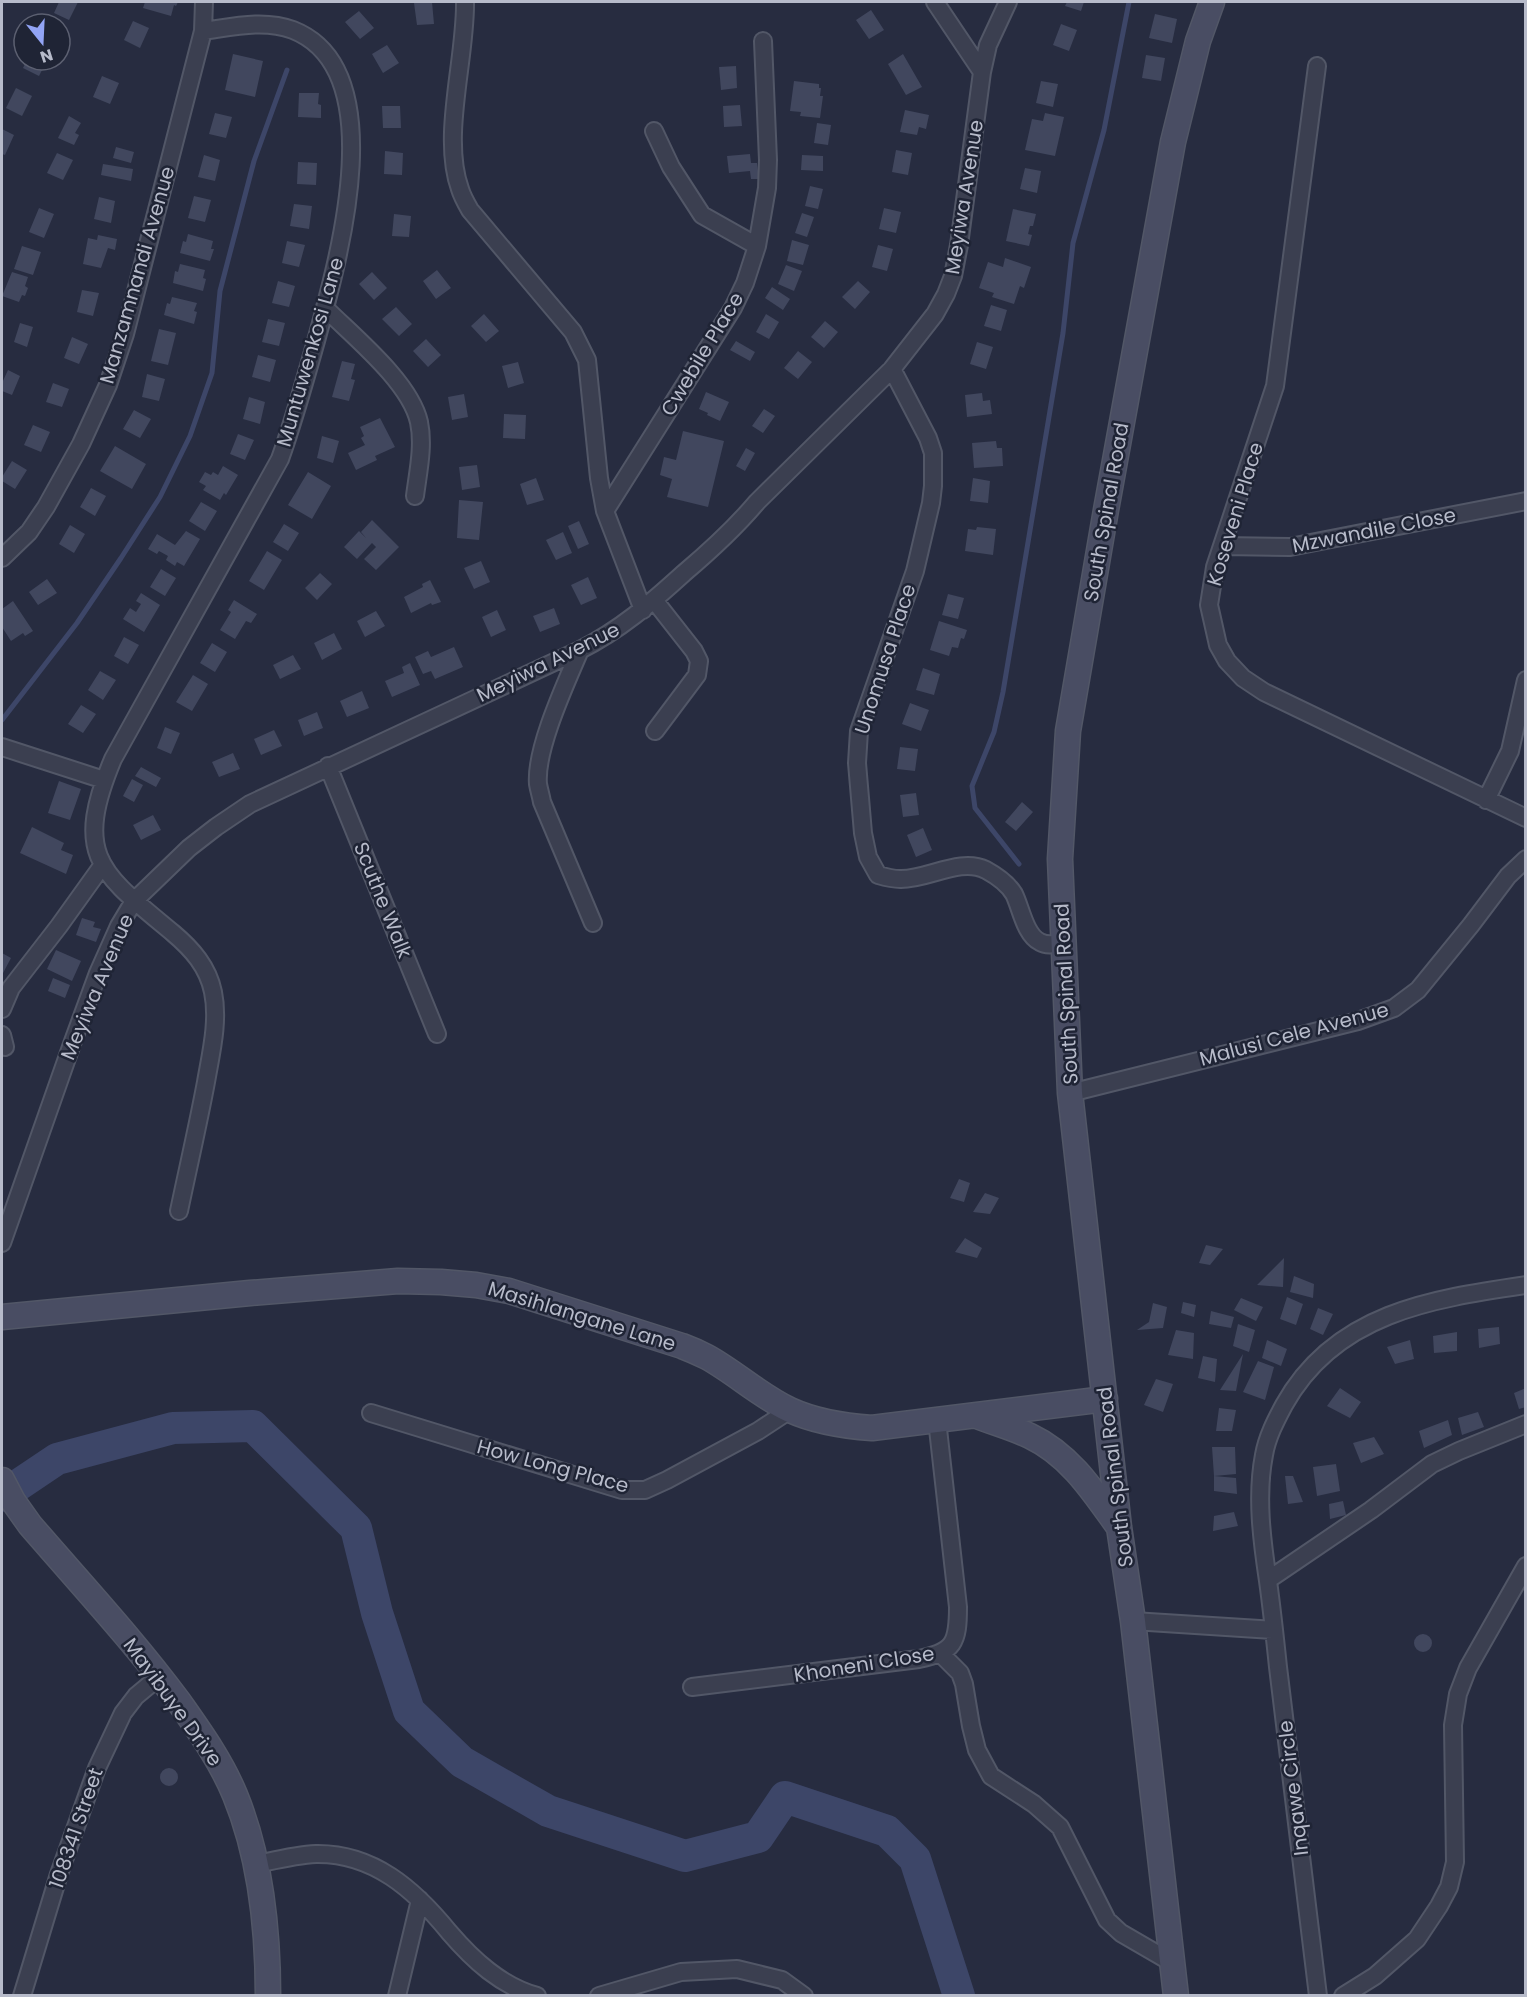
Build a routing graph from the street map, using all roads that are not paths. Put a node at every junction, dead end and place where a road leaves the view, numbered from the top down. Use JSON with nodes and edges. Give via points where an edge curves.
{"nodes":[{"id":1,"x":204,"y":2,"type":"edge"},
{"id":2,"x":465,"y":2,"type":"edge"},
{"id":3,"x":935,"y":2,"type":"edge"},
{"id":4,"x":1008,"y":2,"type":"edge"},
{"id":5,"x":1212,"y":2,"type":"edge"},
{"id":6,"x":203,"y":31,"type":"junction"},
{"id":7,"x":763,"y":41,"type":"dead end"},
{"id":8,"x":1317,"y":66,"type":"dead end"},
{"id":9,"x":982,"y":72,"type":"junction"},
{"id":10,"x":654,"y":131,"type":"dead end"},
{"id":11,"x":757,"y":246,"type":"junction"},
{"id":12,"x":325,"y":308,"type":"junction"},
{"id":13,"x":892,"y":369,"type":"junction"},
{"id":14,"x":415,"y":496,"type":"dead end"},
{"id":15,"x":1526,"y":501,"type":"edge"},
{"id":16,"x":605,"y":511,"type":"junction"},
{"id":17,"x":1222,"y":546,"type":"junction"},
{"id":18,"x":2,"y":558,"type":"edge"},
{"id":19,"x":649,"y":605,"type":"junction"},
{"id":20,"x":580,"y":650,"type":"junction"},
{"id":21,"x":1526,"y":680,"type":"edge"},
{"id":22,"x":655,"y":731,"type":"dead end"},
{"id":23,"x":2,"y":747,"type":"edge"},
{"id":24,"x":328,"y":766,"type":"junction"},
{"id":25,"x":104,"y":780,"type":"junction"},
{"id":26,"x":1486,"y":800,"type":"junction"},
{"id":27,"x":1526,"y":819,"type":"edge"},
{"id":28,"x":1526,"y":859,"type":"edge"},
{"id":29,"x":102,"y":866,"type":"junction"},
{"id":30,"x":134,"y":901,"type":"junction"},
{"id":31,"x":593,"y":923,"type":"dead end"},
{"id":32,"x":1062,"y":943,"type":"junction"},
{"id":33,"x":2,"y":1009,"type":"edge"},
{"id":34,"x":437,"y":1034,"type":"dead end"},
{"id":35,"x":1070,"y":1093,"type":"junction"},
{"id":36,"x":179,"y":1211,"type":"dead end"},
{"id":37,"x":2,"y":1243,"type":"edge"},
{"id":38,"x":1526,"y":1285,"type":"edge"},
{"id":39,"x":2,"y":1317,"type":"edge"},
{"id":40,"x":1106,"y":1400,"type":"junction"},
{"id":41,"x":790,"y":1410,"type":"junction"},
{"id":42,"x":371,"y":1413,"type":"dead end"},
{"id":43,"x":975,"y":1415,"type":"junction"},
{"id":44,"x":938,"y":1420,"type":"junction"},
{"id":45,"x":1526,"y":1424,"type":"edge"},
{"id":46,"x":2,"y":1480,"type":"edge"},
{"id":47,"x":1119,"y":1527,"type":"junction"},
{"id":48,"x":1526,"y":1566,"type":"edge"},
{"id":49,"x":1268,"y":1580,"type":"junction"},
{"id":50,"x":1133,"y":1622,"type":"junction"},
{"id":51,"x":1274,"y":1630,"type":"junction"},
{"id":52,"x":941,"y":1654,"type":"junction"},
{"id":53,"x":160,"y":1676,"type":"junction"},
{"id":54,"x":692,"y":1687,"type":"dead end"},
{"id":55,"x":257,"y":1864,"type":"junction"},
{"id":56,"x":420,"y":1900,"type":"junction"},
{"id":57,"x":1171,"y":1962,"type":"junction"},
{"id":58,"x":631,"y":1991,"type":"edge"},
{"id":59,"x":22,"y":1995,"type":"edge"},
{"id":60,"x":268,"y":1995,"type":"edge"},
{"id":61,"x":397,"y":1995,"type":"edge"},
{"id":62,"x":537,"y":1995,"type":"edge"},
{"id":63,"x":599,"y":1995,"type":"edge"},
{"id":64,"x":804,"y":1995,"type":"edge"},
{"id":65,"x":1176,"y":1995,"type":"edge"},
{"id":66,"x":1318,"y":1995,"type":"edge"},
{"id":67,"x":1343,"y":1995,"type":"edge"}],
"edges":[{"from":1,"to":6,"type":"street","name":"Manzamnandi Avenue"},
{"from":2,"to":16,"type":"street","via":[[454,136],[460,189],[470,210],[573,332],[587,360]]},
{"from":3,"to":9,"type":"street"},
{"from":4,"to":9,"type":"street","name":"Meyiwa Avenue","via":[[988,45]]},
{"from":5,"to":32,"type":"street","name":"South Spinal Road","via":[[1198,41],[1173,142],[1068,731],[1060,859]]},
{"from":6,"to":12,"type":"street","name":"Muntuwenkosi Lane","via":[[254,24],[294,30],[330,59],[342,83],[351,139],[349,188],[344,229]]},
{"from":6,"to":18,"type":"street","name":"Manzamnandi Avenue","via":[[128,323],[108,385],[46,507],[29,532]]},
{"from":7,"to":11,"type":"street","name":"Cwebile Place","via":[[768,160]]},
{"from":8,"to":17,"type":"street","name":"Koseveni Place","via":[[1275,386]]},
{"from":9,"to":13,"type":"street","name":"Meyiwa Avenue","via":[[953,276],[935,314]]},
{"from":10,"to":11,"type":"street","via":[[702,215]]},
{"from":11,"to":16,"type":"street","name":"Cwebile Place","via":[[733,308]]},
{"from":12,"to":14,"type":"street","via":[[410,398],[419,422],[421,452]]},
{"from":12,"to":25,"type":"street","name":"Muntuwenkosi Lane","via":[[280,459],[143,702]]},
{"from":13,"to":19,"type":"street","name":"Meyiwa Avenue","via":[[737,525]]},
{"from":13,"to":32,"type":"street","name":"Unomusa Place","via":[[928,438],[933,453],[933,486],[915,571],[859,731],[857,763],[867,857],[878,875],[901,880],[954,868],[984,869],[1014,894],[1038,942]]},
{"from":15,"to":17,"type":"street","name":"Mzwandile Close","via":[[1290,547]]},
{"from":16,"to":19,"type":"street"},
{"from":17,"to":26,"type":"street","name":"Koseveni Place","via":[[1210,588],[1211,621],[1227,662],[1243,678],[1264,692]]},
{"from":19,"to":20,"type":"street","name":"Meyiwa Avenue","via":[[612,633]]},
{"from":19,"to":22,"type":"street","via":[[699,661],[697,675]]},
{"from":20,"to":24,"type":"street","name":"Meyiwa Avenue"},
{"from":20,"to":31,"type":"street","via":[[544,745],[538,784]]},
{"from":21,"to":26,"type":"street","via":[[1510,751]]},
{"from":23,"to":25,"type":"street"},
{"from":24,"to":30,"type":"street","name":"Meyiwa Avenue","via":[[250,804],[216,827]]},
{"from":24,"to":34,"type":"street","name":"Scuthe Walk"},
{"from":25,"to":29,"type":"street","name":"Muntuwenkosi Lane","via":[[93,827]]},
{"from":26,"to":27,"type":"street","name":"Koseveni Place"},
{"from":28,"to":35,"type":"street","name":"Malusi Cele Avenue","via":[[1508,876],[1418,990],[1394,1008],[1358,1021]]},
{"from":29,"to":30,"type":"street","name":"Muntuwenkosi Lane"},
{"from":29,"to":33,"type":"street","via":[[11,988]]},
{"from":30,"to":36,"type":"street","name":"Muntuwenkosi Lane","via":[[191,948],[213,991],[213,1045]]},
{"from":30,"to":37,"type":"street","name":"Meyiwa Avenue","via":[[98,973]]},
{"from":32,"to":35,"type":"street","name":"South Spinal Road"},
{"from":35,"to":40,"type":"street","name":"South Spinal Road"},
{"from":38,"to":49,"type":"street","name":"Inqawe Circle","via":[[1430,1301],[1389,1314],[1346,1337],[1294,1387],[1264,1454],[1261,1494]]},
{"from":39,"to":41,"type":"street","name":"Masihlangane Lane","via":[[398,1281],[476,1284],[509,1290],[682,1346],[707,1357]]},
{"from":40,"to":43,"type":"street","name":"Masihlangane Lane"},
{"from":40,"to":47,"type":"street","name":"South Spinal Road"},
{"from":41,"to":42,"type":"street","name":"How Long Place","via":[[645,1490],[622,1490]]},
{"from":41,"to":44,"type":"street","name":"Masihlangane Lane","via":[[824,1422],[872,1428]]},
{"from":43,"to":44,"type":"street","name":"Masihlangane Lane"},
{"from":43,"to":47,"type":"street","via":[[1029,1435],[1063,1458],[1088,1484]]},
{"from":44,"to":52,"type":"street","name":"Khoneni Close","via":[[958,1607],[953,1642]]},
{"from":45,"to":49,"type":"street","via":[[1432,1464]]},
{"from":46,"to":53,"type":"street","name":"Mayibuye Drive","via":[[30,1525]]},
{"from":47,"to":50,"type":"street","name":"South Spinal Road"},
{"from":48,"to":67,"type":"street","via":[[1468,1668],[1458,1694],[1453,1725],[1455,1862],[1449,1887],[1417,1939],[1375,1976]]},
{"from":49,"to":51,"type":"street","name":"Inqawe Circle"},
{"from":50,"to":51,"type":"street"},
{"from":50,"to":57,"type":"street","name":"South Spinal Road"},
{"from":51,"to":66,"type":"street","name":"Inqawe Circle"},
{"from":52,"to":54,"type":"street","name":"Khoneni Close"},
{"from":52,"to":57,"type":"street","via":[[960,1673],[977,1750],[991,1776],[1034,1804],[1060,1827],[1107,1920],[1120,1933]]},
{"from":53,"to":55,"type":"street","name":"Mayibuye Drive","via":[[220,1764],[235,1795]]},
{"from":53,"to":59,"type":"street","name":"108341 Street","via":[[123,1713],[97,1768]]},
{"from":55,"to":56,"type":"street","via":[[315,1854],[353,1858],[386,1873]]},
{"from":55,"to":60,"type":"street","name":"Mayibuye Drive","via":[[268,1958]]},
{"from":56,"to":61,"type":"street"},
{"from":56,"to":62,"type":"street","via":[[483,1968]]},
{"from":57,"to":65,"type":"street","name":"South Spinal Road"},
{"from":58,"to":63,"type":"street"},
{"from":58,"to":64,"type":"street","via":[[681,1972],[737,1969],[782,1980]]}]}
